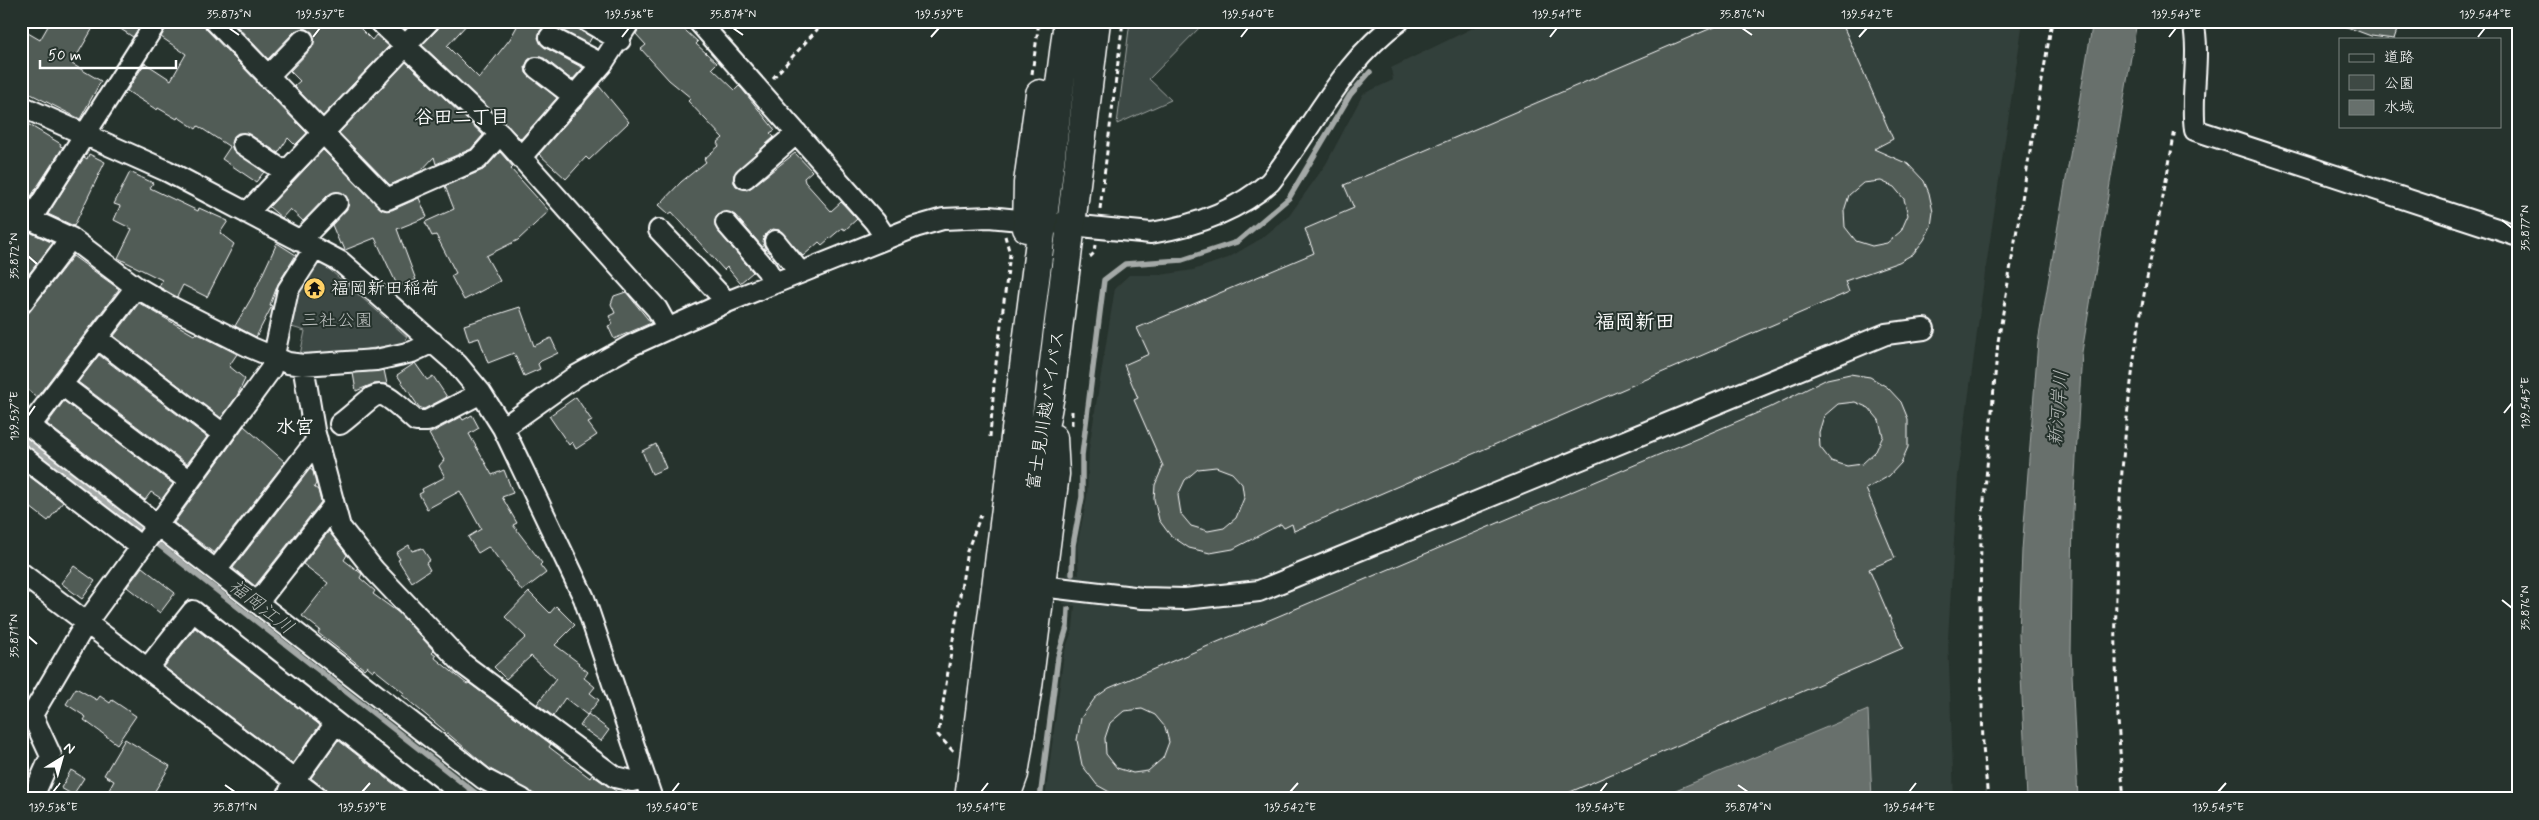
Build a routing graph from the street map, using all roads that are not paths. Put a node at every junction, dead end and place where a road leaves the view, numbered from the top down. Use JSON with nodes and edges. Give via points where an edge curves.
{"nodes":[{"id":1,"x":157,"y":21,"type":"edge"},
{"id":2,"x":215,"y":21,"type":"edge"},
{"id":3,"x":378,"y":21,"type":"edge"},
{"id":4,"x":429,"y":21,"type":"edge"},
{"id":5,"x":587,"y":21,"type":"edge"},
{"id":6,"x":630,"y":21,"type":"edge"},
{"id":7,"x":698,"y":21,"type":"edge"},
{"id":8,"x":1049,"y":21,"type":"edge"},
{"id":9,"x":1068,"y":21,"type":"edge"},
{"id":10,"x":1096,"y":21,"type":"edge"},
{"id":11,"x":1114,"y":21,"type":"edge"},
{"id":12,"x":1399,"y":21,"type":"edge"},
{"id":13,"x":2193,"y":21,"type":"edge"},
{"id":14,"x":550,"y":37,"type":"dead end"},
{"id":15,"x":303,"y":40,"type":"dead end"},
{"id":16,"x":620,"y":40,"type":"junction"},
{"id":17,"x":405,"y":46,"type":"junction"},
{"id":18,"x":602,"y":64,"type":"junction"},
{"id":19,"x":537,"y":68,"type":"dead end"},
{"id":20,"x":267,"y":77,"type":"junction"},
{"id":21,"x":576,"y":97,"type":"junction"},
{"id":22,"x":21,"y":106,"type":"edge"},
{"id":23,"x":1084,"y":107,"type":"junction"},
{"id":24,"x":322,"y":133,"type":"junction"},
{"id":25,"x":797,"y":133,"type":"junction"},
{"id":26,"x":500,"y":134,"type":"junction"},
{"id":27,"x":85,"y":135,"type":"junction"},
{"id":28,"x":242,"y":144,"type":"dead end"},
{"id":29,"x":521,"y":157,"type":"junction"},
{"id":30,"x":285,"y":172,"type":"junction"},
{"id":31,"x":745,"y":178,"type":"dead end"},
{"id":32,"x":337,"y":203,"type":"dead end"},
{"id":33,"x":247,"y":213,"type":"junction"},
{"id":34,"x":26,"y":217,"type":"edge"},
{"id":35,"x":1036,"y":221,"type":"junction"},
{"id":36,"x":726,"y":223,"type":"dead end"},
{"id":37,"x":1072,"y":225,"type":"junction"},
{"id":38,"x":659,"y":230,"type":"dead end"},
{"id":39,"x":2518,"y":236,"type":"edge"},
{"id":40,"x":71,"y":238,"type":"junction"},
{"id":41,"x":885,"y":238,"type":"junction"},
{"id":42,"x":775,"y":241,"type":"dead end"},
{"id":43,"x":307,"y":244,"type":"junction"},
{"id":44,"x":800,"y":272,"type":"junction"},
{"id":45,"x":774,"y":283,"type":"junction"},
{"id":46,"x":136,"y":287,"type":"junction"},
{"id":47,"x":727,"y":302,"type":"junction"},
{"id":48,"x":21,"y":304,"type":"edge"},
{"id":49,"x":1924,"y":329,"type":"dead end"},
{"id":50,"x":668,"y":330,"type":"junction"},
{"id":51,"x":97,"y":338,"type":"junction"},
{"id":52,"x":433,"y":342,"type":"junction"},
{"id":53,"x":275,"y":358,"type":"junction"},
{"id":54,"x":303,"y":365,"type":"junction"},
{"id":55,"x":62,"y":385,"type":"junction"},
{"id":56,"x":481,"y":393,"type":"junction"},
{"id":57,"x":1050,"y":395,"type":"junction"},
{"id":58,"x":26,"y":422,"type":"edge"},
{"id":59,"x":340,"y":424,"type":"dead end"},
{"id":60,"x":503,"y":428,"type":"junction"},
{"id":61,"x":224,"y":434,"type":"junction"},
{"id":62,"x":317,"y":440,"type":"junction"},
{"id":63,"x":21,"y":454,"type":"edge"},
{"id":64,"x":189,"y":481,"type":"junction"},
{"id":65,"x":334,"y":506,"type":"junction"},
{"id":66,"x":150,"y":536,"type":"junction"},
{"id":67,"x":217,"y":569,"type":"junction"},
{"id":68,"x":21,"y":573,"type":"edge"},
{"id":69,"x":1042,"y":586,"type":"junction"},
{"id":70,"x":258,"y":602,"type":"junction"},
{"id":71,"x":86,"y":623,"type":"junction"},
{"id":72,"x":147,"y":668,"type":"junction"},
{"id":73,"x":336,"y":723,"type":"junction"},
{"id":74,"x":645,"y":778,"type":"junction"},
{"id":75,"x":295,"y":780,"type":"junction"},
{"id":76,"x":32,"y":799,"type":"edge"},
{"id":77,"x":286,"y":799,"type":"edge"},
{"id":78,"x":318,"y":799,"type":"edge"},
{"id":79,"x":433,"y":799,"type":"edge"},
{"id":80,"x":522,"y":799,"type":"edge"},
{"id":81,"x":652,"y":799,"type":"edge"},
{"id":82,"x":969,"y":799,"type":"edge"},
{"id":83,"x":992,"y":799,"type":"edge"},
{"id":84,"x":1005,"y":799,"type":"edge"}],
"edges":[{"from":1,"to":27,"type":"street"},
{"from":2,"to":20,"type":"street"},
{"from":3,"to":17,"type":"street"},
{"from":4,"to":17,"type":"street"},
{"from":5,"to":16,"type":"street"},
{"from":6,"to":16,"type":"street"},
{"from":7,"to":25,"type":"street"},
{"from":8,"to":35,"type":"highway","via":[[1028,182]]},
{"from":9,"to":35,"type":"highway"},
{"from":10,"to":23,"type":"highway","name":"富士見川越バイパス"},
{"from":11,"to":23,"type":"highway","via":[[1109,67]]},
{"from":12,"to":37,"type":"street","via":[[1358,59],[1310,122],[1288,159],[1258,193],[1220,214],[1174,230],[1151,233]]},
{"from":13,"to":39,"type":"street","via":[[2196,47],[2192,111],[2195,130]]},
{"from":14,"to":18,"type":"street"},
{"from":15,"to":20,"type":"street"},
{"from":16,"to":18,"type":"street"},
{"from":17,"to":24,"type":"street"},
{"from":17,"to":26,"type":"street"},
{"from":18,"to":21,"type":"street"},
{"from":19,"to":21,"type":"street"},
{"from":20,"to":24,"type":"street"},
{"from":21,"to":29,"type":"street"},
{"from":22,"to":27,"type":"street"},
{"from":23,"to":37,"type":"highway","name":"富士見川越バイパス"},
{"from":24,"to":26,"type":"street","via":[[387,199],[478,159]]},
{"from":24,"to":30,"type":"street"},
{"from":25,"to":31,"type":"street"},
{"from":25,"to":41,"type":"street","via":[[876,222]]},
{"from":26,"to":29,"type":"street"},
{"from":27,"to":33,"type":"street","via":[[167,171]]},
{"from":27,"to":34,"type":"street"},
{"from":28,"to":30,"type":"street"},
{"from":29,"to":50,"type":"street","via":[[657,309]]},
{"from":30,"to":33,"type":"street"},
{"from":32,"to":43,"type":"street"},
{"from":33,"to":43,"type":"street"},
{"from":34,"to":40,"type":"street"},
{"from":35,"to":37,"type":"street"},
{"from":35,"to":41,"type":"street","via":[[989,217],[943,219]]},
{"from":35,"to":82,"type":"highway","name":"富士見川越バイパス","via":[[1010,377],[1017,415]]},
{"from":36,"to":45,"type":"street","via":[[767,270]]},
{"from":37,"to":57,"type":"highway","name":"富士見川越バイパス"},
{"from":38,"to":47,"type":"street"},
{"from":40,"to":46,"type":"street"},
{"from":40,"to":48,"type":"street"},
{"from":41,"to":44,"type":"street"},
{"from":42,"to":44,"type":"street"},
{"from":43,"to":52,"type":"street","via":[[341,262]]},
{"from":43,"to":53,"type":"street","via":[[288,290]]},
{"from":44,"to":45,"type":"street"},
{"from":45,"to":47,"type":"street"},
{"from":46,"to":51,"type":"street"},
{"from":46,"to":53,"type":"street"},
{"from":47,"to":50,"type":"street"},
{"from":49,"to":69,"type":"street","via":[[1886,334],[1259,591],[1185,599],[1142,598]]},
{"from":50,"to":60,"type":"street","via":[[632,345],[576,376]]},
{"from":51,"to":55,"type":"street"},
{"from":51,"to":61,"type":"street"},
{"from":52,"to":54,"type":"street","via":[[412,352],[376,360]]},
{"from":52,"to":56,"type":"street"},
{"from":53,"to":54,"type":"street"},
{"from":53,"to":61,"type":"street","via":[[271,369]]},
{"from":54,"to":62,"type":"street"},
{"from":55,"to":58,"type":"street"},
{"from":55,"to":64,"type":"street"},
{"from":56,"to":59,"type":"street","via":[[427,421],[416,421],[388,396],[380,393],[366,400],[360,409]]},
{"from":56,"to":60,"type":"street"},
{"from":57,"to":69,"type":"highway","via":[[1054,474]]},
{"from":57,"to":83,"type":"highway","name":"富士見川越バイパス","via":[[1030,503]]},
{"from":58,"to":66,"type":"street"},
{"from":60,"to":74,"type":"street","via":[[584,598]]},
{"from":61,"to":64,"type":"street"},
{"from":62,"to":65,"type":"street"},
{"from":62,"to":67,"type":"street"},
{"from":63,"to":66,"type":"street"},
{"from":64,"to":66,"type":"street"},
{"from":65,"to":70,"type":"street"},
{"from":65,"to":74,"type":"street","via":[[340,527],[374,570],[464,664],[615,777],[632,782]]},
{"from":66,"to":67,"type":"street"},
{"from":66,"to":71,"type":"street"},
{"from":67,"to":70,"type":"street"},
{"from":68,"to":71,"type":"street"},
{"from":69,"to":84,"type":"highway","via":[[1014,774]]},
{"from":70,"to":80,"type":"street","via":[[484,779]]},
{"from":71,"to":72,"type":"street"},
{"from":71,"to":76,"type":"street","via":[[32,715],[51,756]]},
{"from":72,"to":73,"type":"street","via":[[193,611]]},
{"from":72,"to":75,"type":"street"},
{"from":73,"to":75,"type":"street"},
{"from":73,"to":79,"type":"street"},
{"from":74,"to":81,"type":"street"},
{"from":75,"to":77,"type":"street"},
{"from":75,"to":78,"type":"street"}]}
